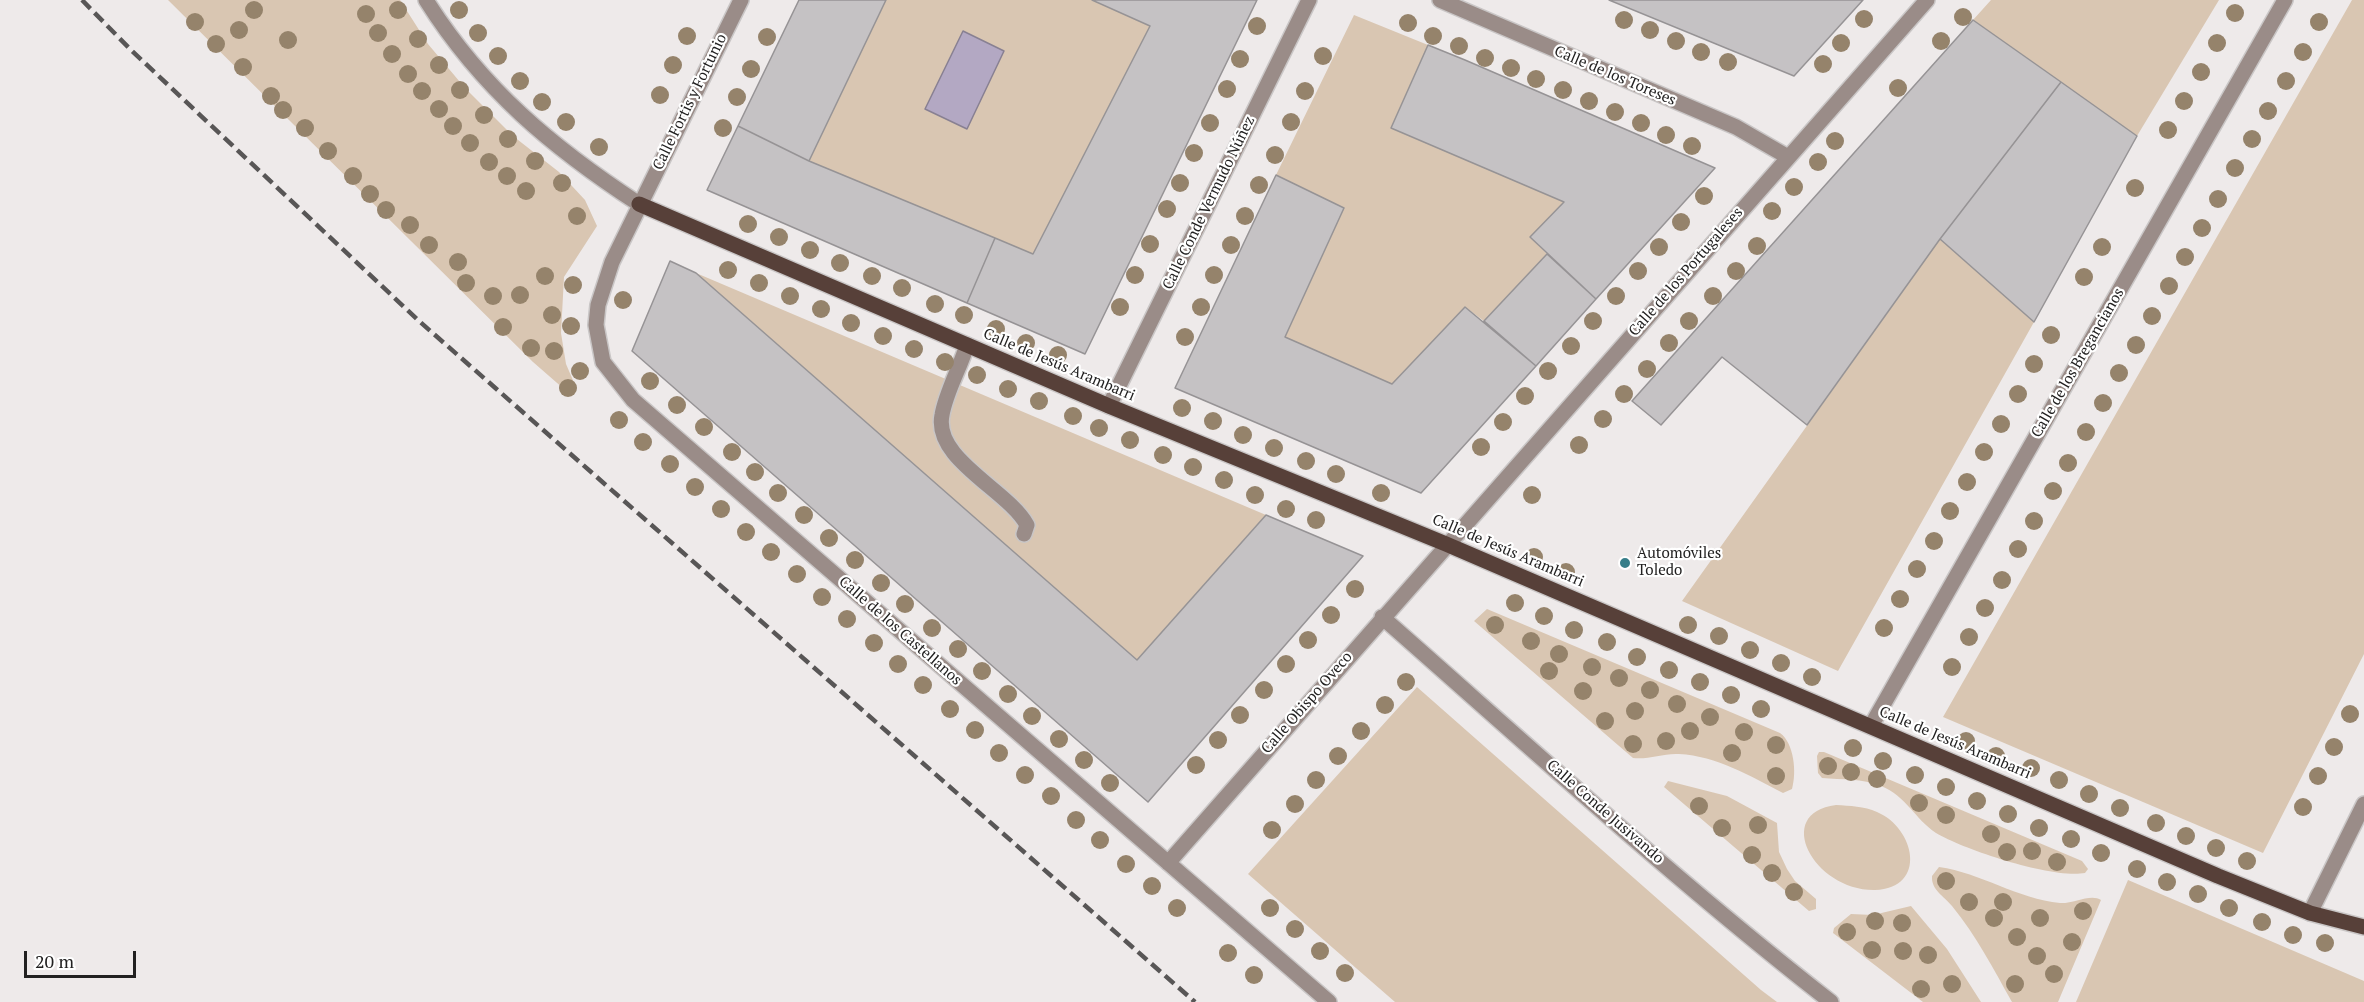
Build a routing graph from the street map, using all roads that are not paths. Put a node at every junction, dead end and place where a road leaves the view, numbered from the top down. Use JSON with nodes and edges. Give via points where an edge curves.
{"nodes":[{"id":1,"x":426,"y":0,"type":"edge"},
{"id":2,"x":741,"y":0,"type":"edge"},
{"id":3,"x":1309,"y":0,"type":"edge"},
{"id":4,"x":1440,"y":0,"type":"edge"},
{"id":5,"x":1927,"y":0,"type":"edge"},
{"id":6,"x":2285,"y":0,"type":"edge"},
{"id":7,"x":1788,"y":157,"type":"junction"},
{"id":8,"x":639,"y":204,"type":"junction"},
{"id":9,"x":967,"y":345,"type":"junction"},
{"id":10,"x":1109,"y":406,"type":"junction"},
{"id":11,"x":1024,"y":534,"type":"dead end"},
{"id":12,"x":1446,"y":544,"type":"junction"},
{"id":13,"x":1382,"y":617,"type":"junction"},
{"id":14,"x":1871,"y":726,"type":"junction"},
{"id":15,"x":2364,"y":804,"type":"edge"},
{"id":16,"x":1168,"y":863,"type":"junction"},
{"id":17,"x":2310,"y":913,"type":"junction"},
{"id":18,"x":2364,"y":927,"type":"edge"},
{"id":19,"x":1329,"y":1002,"type":"edge"},
{"id":20,"x":1831,"y":1002,"type":"edge"}],
"edges":[{"from":1,"to":8,"type":"street","via":[[486,82],[583,168]]},
{"from":2,"to":8,"type":"street","name":"Calle Fortis y Fortunio"},
{"from":3,"to":10,"type":"street","name":"Calle Conde Vermudo Núñez"},
{"from":4,"to":7,"type":"street","name":"Calle de los Toreses","via":[[1736,127]]},
{"from":5,"to":7,"type":"street","name":"Calle de los Portugaleses"},
{"from":6,"to":14,"type":"street","name":"Calle de los Bregancianos"},
{"from":7,"to":12,"type":"street","name":"Calle de los Portugaleses"},
{"from":8,"to":9,"type":"main road","name":"Calle de Jesús Arambarri"},
{"from":8,"to":16,"type":"street","name":"Calle de los Castellanos","via":[[612,262],[596,325],[603,362],[633,400]]},
{"from":9,"to":10,"type":"main road","name":"Calle de Jesús Arambarri"},
{"from":9,"to":11,"type":"street","via":[[941,416],[943,436],[957,457],[1019,510],[1027,525]]},
{"from":10,"to":12,"type":"main road","name":"Calle de Jesús Arambarri"},
{"from":12,"to":13,"type":"street","name":"Calle Obispo Oveco"},
{"from":12,"to":14,"type":"main road","name":"Calle de Jesús Arambarri"},
{"from":13,"to":16,"type":"street","name":"Calle Obispo Oveco"},
{"from":13,"to":20,"type":"street","name":"Calle Conde Jusivando","via":[[1642,844]]},
{"from":14,"to":17,"type":"main road","name":"Calle de Jesús Arambarri"},
{"from":15,"to":17,"type":"street"},
{"from":16,"to":19,"type":"street","name":"Calle de los Castellanos"},
{"from":17,"to":18,"type":"main road","name":"Calle de Jesús Arambarri"}]}
